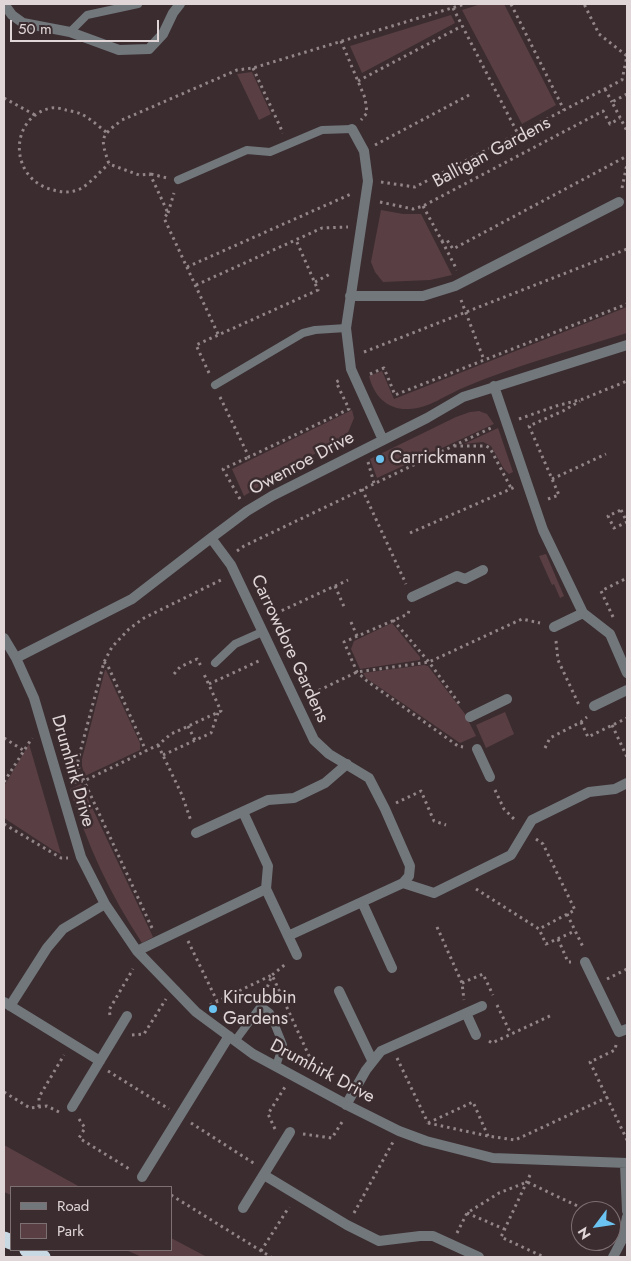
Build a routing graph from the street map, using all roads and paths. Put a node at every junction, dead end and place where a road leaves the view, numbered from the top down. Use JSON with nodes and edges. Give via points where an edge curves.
{"nodes":[{"id":1,"x":4,"y":4,"type":"edge"},
{"id":2,"x":138,"y":4,"type":"edge"},
{"id":3,"x":180,"y":4,"type":"edge"},
{"id":4,"x":465,"y":4,"type":"edge"},
{"id":5,"x":511,"y":4,"type":"edge"},
{"id":6,"x":584,"y":4,"type":"edge"},
{"id":7,"x":453,"y":8,"type":"junction"},
{"id":8,"x":462,"y":26,"type":"junction"},
{"id":9,"x":70,"y":32,"type":"junction"},
{"id":10,"x":341,"y":41,"type":"junction"},
{"id":11,"x":253,"y":68,"type":"junction"},
{"id":12,"x":358,"y":81,"type":"junction"},
{"id":13,"x":605,"y":89,"type":"junction"},
{"id":14,"x":471,"y":94,"type":"dead end"},
{"id":15,"x":627,"y":94,"type":"edge"},
{"id":16,"x":4,"y":98,"type":"edge"},
{"id":17,"x":612,"y":102,"type":"junction"},
{"id":18,"x":564,"y":110,"type":"junction"},
{"id":19,"x":35,"y":115,"type":"junction"},
{"id":20,"x":620,"y":118,"type":"junction"},
{"id":21,"x":352,"y":129,"type":"junction"},
{"id":22,"x":627,"y":131,"type":"edge"},
{"id":23,"x":106,"y":132,"type":"junction"},
{"id":24,"x":518,"y":134,"type":"junction"},
{"id":25,"x":288,"y":144,"type":"junction"},
{"id":26,"x":364,"y":151,"type":"junction"},
{"id":27,"x":627,"y":156,"type":"edge"},
{"id":28,"x":109,"y":164,"type":"junction"},
{"id":29,"x":627,"y":164,"type":"edge"},
{"id":30,"x":626,"y":176,"type":"edge"},
{"id":31,"x":178,"y":180,"type":"joint"},
{"id":32,"x":368,"y":181,"type":"junction"},
{"id":33,"x":366,"y":197,"type":"junction"},
{"id":34,"x":619,"y":202,"type":"joint"},
{"id":35,"x":423,"y":206,"type":"junction"},
{"id":36,"x":168,"y":213,"type":"junction"},
{"id":37,"x":361,"y":226,"type":"junction"},
{"id":38,"x":296,"y":240,"type":"junction"},
{"id":39,"x":442,"y":241,"type":"junction"},
{"id":40,"x":627,"y":249,"type":"edge"},
{"id":41,"x":452,"y":261,"type":"dead end"},
{"id":42,"x":188,"y":267,"type":"junction"},
{"id":43,"x":330,"y":274,"type":"dead end"},
{"id":44,"x":315,"y":282,"type":"junction"},
{"id":45,"x":196,"y":285,"type":"junction"},
{"id":46,"x":350,"y":296,"type":"junction"},
{"id":47,"x":627,"y":304,"type":"edge"},
{"id":48,"x":466,"y":313,"type":"junction"},
{"id":49,"x":346,"y":328,"type":"junction"},
{"id":50,"x":218,"y":334,"type":"junction"},
{"id":51,"x":627,"y":345,"type":"edge"},
{"id":52,"x":349,"y":357,"type":"junction"},
{"id":53,"x":484,"y":360,"type":"junction"},
{"id":54,"x":354,"y":377,"type":"junction"},
{"id":55,"x":627,"y":381,"type":"edge"},
{"id":56,"x":215,"y":385,"type":"junction"},
{"id":57,"x":494,"y":386,"type":"junction"},
{"id":58,"x":582,"y":399,"type":"junction"},
{"id":59,"x":516,"y":412,"type":"dead end"},
{"id":60,"x":497,"y":425,"type":"dead end"},
{"id":61,"x":383,"y":440,"type":"junction"},
{"id":62,"x":453,"y":446,"type":"junction"},
{"id":63,"x":364,"y":450,"type":"junction"},
{"id":64,"x":606,"y":454,"type":"dead end"},
{"id":65,"x":249,"y":457,"type":"junction"},
{"id":66,"x":552,"y":479,"type":"junction"},
{"id":67,"x":374,"y":483,"type":"junction"},
{"id":68,"x":511,"y":488,"type":"dead end"},
{"id":69,"x":362,"y":489,"type":"junction"},
{"id":70,"x":499,"y":492,"type":"dead end"},
{"id":71,"x":535,"y":505,"type":"junction"},
{"id":72,"x":247,"y":511,"type":"junction"},
{"id":73,"x":627,"y":513,"type":"edge"},
{"id":74,"x":623,"y":515,"type":"junction"},
{"id":75,"x":410,"y":534,"type":"dead end"},
{"id":76,"x":211,"y":538,"type":"junction"},
{"id":77,"x":227,"y":559,"type":"junction"},
{"id":78,"x":483,"y":570,"type":"dead end"},
{"id":79,"x":627,"y":578,"type":"edge"},
{"id":80,"x":348,"y":580,"type":"dead end"},
{"id":81,"x":216,"y":582,"type":"dead end"},
{"id":82,"x":334,"y":586,"type":"junction"},
{"id":83,"x":601,"y":591,"type":"dead end"},
{"id":84,"x":412,"y":597,"type":"junction"},
{"id":85,"x":345,"y":609,"type":"dead end"},
{"id":86,"x":582,"y":612,"type":"junction"},
{"id":87,"x":393,"y":620,"type":"junction"},
{"id":88,"x":258,"y":622,"type":"junction"},
{"id":89,"x":351,"y":622,"type":"dead end"},
{"id":90,"x":554,"y":627,"type":"junction"},
{"id":91,"x":262,"y":632,"type":"junction"},
{"id":92,"x":357,"y":636,"type":"junction"},
{"id":93,"x":4,"y":638,"type":"edge"},
{"id":94,"x":273,"y":654,"type":"junction"},
{"id":95,"x":16,"y":658,"type":"junction"},
{"id":96,"x":104,"y":662,"type":"junction"},
{"id":97,"x":429,"y":662,"type":"junction"},
{"id":98,"x":215,"y":663,"type":"dead end"},
{"id":99,"x":357,"y":672,"type":"junction"},
{"id":100,"x":627,"y":673,"type":"edge"},
{"id":101,"x":174,"y":674,"type":"dead end"},
{"id":102,"x":209,"y":684,"type":"junction"},
{"id":103,"x":627,"y":690,"type":"edge"},
{"id":104,"x":508,"y":699,"type":"dead end"},
{"id":105,"x":296,"y":702,"type":"junction"},
{"id":106,"x":594,"y":706,"type":"joint"},
{"id":107,"x":218,"y":712,"type":"junction"},
{"id":108,"x":470,"y":717,"type":"joint"},
{"id":109,"x":627,"y":718,"type":"edge"},
{"id":110,"x":586,"y":719,"type":"junction"},
{"id":111,"x":582,"y":722,"type":"junction"},
{"id":112,"x":612,"y":725,"type":"junction"},
{"id":113,"x":188,"y":726,"type":"junction"},
{"id":114,"x":44,"y":732,"type":"junction"},
{"id":115,"x":4,"y":738,"type":"edge"},
{"id":116,"x":195,"y":740,"type":"junction"},
{"id":117,"x":158,"y":745,"type":"junction"},
{"id":118,"x":545,"y":748,"type":"dead end"},
{"id":119,"x":477,"y":749,"type":"joint"},
{"id":120,"x":23,"y":750,"type":"junction"},
{"id":121,"x":146,"y":751,"type":"junction"},
{"id":122,"x":163,"y":755,"type":"junction"},
{"id":123,"x":627,"y":757,"type":"edge"},
{"id":124,"x":347,"y":764,"type":"junction"},
{"id":125,"x":490,"y":777,"type":"joint"},
{"id":126,"x":84,"y":781,"type":"junction"},
{"id":127,"x":4,"y":782,"type":"edge"},
{"id":128,"x":627,"y":783,"type":"edge"},
{"id":129,"x":59,"y":785,"type":"junction"},
{"id":130,"x":385,"y":808,"type":"junction"},
{"id":131,"x":243,"y":812,"type":"junction"},
{"id":132,"x":4,"y":824,"type":"edge"},
{"id":133,"x":446,"y":825,"type":"dead end"},
{"id":134,"x":526,"y":831,"type":"junction"},
{"id":135,"x":196,"y":833,"type":"joint"},
{"id":136,"x":81,"y":857,"type":"junction"},
{"id":137,"x":468,"y":876,"type":"junction"},
{"id":138,"x":403,"y":883,"type":"junction"},
{"id":139,"x":266,"y":889,"type":"junction"},
{"id":140,"x":362,"y":902,"type":"junction"},
{"id":141,"x":105,"y":904,"type":"junction"},
{"id":142,"x":567,"y":914,"type":"junction"},
{"id":143,"x":437,"y":927,"type":"dead end"},
{"id":144,"x":182,"y":929,"type":"junction"},
{"id":145,"x":539,"y":929,"type":"junction"},
{"id":146,"x":575,"y":931,"type":"junction"},
{"id":147,"x":288,"y":936,"type":"junction"},
{"id":148,"x":158,"y":940,"type":"junction"},
{"id":149,"x":558,"y":940,"type":"junction"},
{"id":150,"x":140,"y":954,"type":"junction"},
{"id":151,"x":297,"y":955,"type":"joint"},
{"id":152,"x":585,"y":962,"type":"junction"},
{"id":153,"x":392,"y":968,"type":"dead end"},
{"id":154,"x":627,"y":969,"type":"edge"},
{"id":155,"x":272,"y":975,"type":"junction"},
{"id":156,"x":595,"y":984,"type":"junction"},
{"id":157,"x":172,"y":988,"type":"junction"},
{"id":158,"x":339,"y":991,"type":"dead end"},
{"id":159,"x":217,"y":1001,"type":"junction"},
{"id":160,"x":7,"y":1004,"type":"edge"},
{"id":161,"x":261,"y":1006,"type":"junction"},
{"id":162,"x":482,"y":1006,"type":"dead end"},
{"id":163,"x":196,"y":1012,"type":"junction"},
{"id":164,"x":466,"y":1013,"type":"junction"},
{"id":165,"x":552,"y":1015,"type":"dead end"},
{"id":166,"x":127,"y":1016,"type":"dead end"},
{"id":167,"x":623,"y":1030,"type":"edge"},
{"id":168,"x":116,"y":1035,"type":"junction"},
{"id":169,"x":476,"y":1035,"type":"joint"},
{"id":170,"x":232,"y":1038,"type":"junction"},
{"id":171,"x":71,"y":1044,"type":"junction"},
{"id":172,"x":389,"y":1047,"type":"junction"},
{"id":173,"x":372,"y":1060,"type":"junction"},
{"id":174,"x":100,"y":1062,"type":"junction"},
{"id":175,"x":276,"y":1066,"type":"junction"},
{"id":176,"x":292,"y":1075,"type":"junction"},
{"id":177,"x":309,"y":1084,"type":"junction"},
{"id":178,"x":4,"y":1092,"type":"edge"},
{"id":179,"x":608,"y":1097,"type":"junction"},
{"id":180,"x":348,"y":1106,"type":"junction"},
{"id":181,"x":39,"y":1107,"type":"junction"},
{"id":182,"x":72,"y":1107,"type":"joint"},
{"id":183,"x":62,"y":1115,"type":"dead end"},
{"id":184,"x":428,"y":1123,"type":"junction"},
{"id":185,"x":77,"y":1124,"type":"dead end"},
{"id":186,"x":85,"y":1128,"type":"junction"},
{"id":187,"x":399,"y":1131,"type":"junction"},
{"id":188,"x":290,"y":1132,"type":"joint"},
{"id":189,"x":488,"y":1136,"type":"junction"},
{"id":190,"x":627,"y":1140,"type":"edge"},
{"id":191,"x":426,"y":1141,"type":"junction"},
{"id":192,"x":282,"y":1146,"type":"junction"},
{"id":193,"x":537,"y":1160,"type":"junction"},
{"id":194,"x":626,"y":1163,"type":"edge"},
{"id":195,"x":264,"y":1175,"type":"junction"},
{"id":196,"x":142,"y":1178,"type":"joint"},
{"id":197,"x":527,"y":1182,"type":"junction"},
{"id":198,"x":297,"y":1195,"type":"junction"},
{"id":199,"x":172,"y":1196,"type":"edge"},
{"id":200,"x":571,"y":1203,"type":"edge"},
{"id":201,"x":243,"y":1208,"type":"dead end"},
{"id":202,"x":627,"y":1211,"type":"edge"},
{"id":203,"x":467,"y":1212,"type":"junction"},
{"id":204,"x":627,"y":1216,"type":"edge"},
{"id":205,"x":347,"y":1225,"type":"junction"},
{"id":206,"x":504,"y":1229,"type":"junction"},
{"id":207,"x":451,"y":1245,"type":"junction"},
{"id":208,"x":29,"y":1251,"type":"edge"},
{"id":209,"x":261,"y":1251,"type":"junction"},
{"id":210,"x":43,"y":1257,"type":"edge"},
{"id":211,"x":271,"y":1257,"type":"edge"},
{"id":212,"x":479,"y":1257,"type":"edge"},
{"id":213,"x":544,"y":1257,"type":"edge"},
{"id":214,"x":613,"y":1257,"type":"edge"}],
"edges":[{"from":1,"to":9,"type":"street","via":[[23,23]]},
{"from":2,"to":9,"type":"lane","via":[[87,15]]},
{"from":3,"to":9,"type":"street","via":[[163,34],[149,49],[119,50]]},
{"from":4,"to":7,"type":"path"},
{"from":5,"to":18,"type":"path"},
{"from":6,"to":13,"type":"path","via":[[599,34],[627,56],[622,80]]},
{"from":7,"to":8,"type":"path"},
{"from":7,"to":10,"type":"path"},
{"from":8,"to":12,"type":"path"},
{"from":8,"to":24,"type":"path"},
{"from":10,"to":11,"type":"path"},
{"from":10,"to":12,"type":"path"},
{"from":11,"to":23,"type":"path","via":[[237,70],[131,116]]},
{"from":11,"to":25,"type":"path"},
{"from":12,"to":21,"type":"path","via":[[367,113]]},
{"from":13,"to":17,"type":"path"},
{"from":13,"to":18,"type":"path"},
{"from":14,"to":26,"type":"path"},
{"from":15,"to":17,"type":"path"},
{"from":16,"to":19,"type":"path"},
{"from":17,"to":20,"type":"path"},
{"from":18,"to":24,"type":"path"},
{"from":19,"to":23,"type":"path","via":[[53,108],[80,113]]},
{"from":19,"to":28,"type":"path","via":[[26,124],[19,140],[21,162],[40,186],[62,193],[72,192],[82,188]]},
{"from":20,"to":22,"type":"path"},
{"from":20,"to":35,"type":"path","name":"Balligan Gardens","via":[[610,124],[602,110]]},
{"from":21,"to":25,"type":"lane","via":[[322,130]]},
{"from":21,"to":26,"type":"street"},
{"from":23,"to":28,"type":"path","via":[[102,144]]},
{"from":24,"to":32,"type":"path","via":[[415,187]]},
{"from":25,"to":31,"type":"lane","via":[[270,152],[247,150]]},
{"from":26,"to":32,"type":"street"},
{"from":27,"to":39,"type":"path","via":[[452,249],[448,240]]},
{"from":28,"to":36,"type":"path","via":[[139,175],[150,174]]},
{"from":29,"to":30,"type":"path"},
{"from":30,"to":34,"type":"path"},
{"from":31,"to":36,"type":"path"},
{"from":32,"to":33,"type":"street"},
{"from":33,"to":35,"type":"path","name":"Balligan Gardens","via":[[412,208]]},
{"from":33,"to":37,"type":"street"},
{"from":33,"to":42,"type":"path","name":"Balligan Gardens","via":[[353,193]]},
{"from":34,"to":46,"type":"street","via":[[455,286],[424,296]]},
{"from":35,"to":39,"type":"path"},
{"from":36,"to":42,"type":"path","via":[[164,218]]},
{"from":37,"to":38,"type":"path","via":[[322,228]]},
{"from":37,"to":46,"type":"street"},
{"from":38,"to":44,"type":"path"},
{"from":38,"to":45,"type":"path"},
{"from":39,"to":41,"type":"path"},
{"from":40,"to":48,"type":"path"},
{"from":42,"to":45,"type":"path"},
{"from":43,"to":44,"type":"path"},
{"from":44,"to":50,"type":"path","via":[[318,290]]},
{"from":45,"to":50,"type":"path"},
{"from":46,"to":49,"type":"street"},
{"from":47,"to":53,"type":"path"},
{"from":48,"to":52,"type":"path"},
{"from":48,"to":53,"type":"path"},
{"from":49,"to":52,"type":"street"},
{"from":49,"to":56,"type":"lane","via":[[303,333]]},
{"from":50,"to":56,"type":"path","via":[[196,345]]},
{"from":51,"to":57,"type":"street","name":"Owenroe Drive"},
{"from":52,"to":54,"type":"street"},
{"from":53,"to":54,"type":"path","via":[[395,395],[384,368]]},
{"from":54,"to":61,"type":"street"},
{"from":54,"to":65,"type":"path","via":[[336,382],[349,409]]},
{"from":55,"to":58,"type":"path"},
{"from":56,"to":65,"type":"path"},
{"from":57,"to":61,"type":"street","name":"Owenroe Drive","via":[[463,397]]},
{"from":57,"to":71,"type":"street"},
{"from":58,"to":59,"type":"path","via":[[518,420]]},
{"from":58,"to":66,"type":"path","via":[[529,426]]},
{"from":60,"to":62,"type":"path"},
{"from":61,"to":63,"type":"street","name":"Owenroe Drive"},
{"from":62,"to":67,"type":"path"},
{"from":62,"to":68,"type":"path","via":[[490,448]]},
{"from":63,"to":67,"type":"path"},
{"from":63,"to":72,"type":"street","name":"Owenroe Drive"},
{"from":64,"to":66,"type":"path"},
{"from":65,"to":72,"type":"path","via":[[223,470]]},
{"from":66,"to":71,"type":"path","via":[[559,494]]},
{"from":67,"to":69,"type":"path"},
{"from":69,"to":77,"type":"path","via":[[244,546]]},
{"from":69,"to":84,"type":"path"},
{"from":70,"to":75,"type":"path"},
{"from":71,"to":86,"type":"street","via":[[543,530]]},
{"from":72,"to":76,"type":"street","name":"Owenroe Drive"},
{"from":73,"to":74,"type":"path"},
{"from":74,"to":74,"type":"path","via":[[626,522],[614,528],[608,516],[621,510]]},
{"from":76,"to":77,"type":"street","name":"Carrowdore Gardens"},
{"from":76,"to":95,"type":"street","name":"Owenroe Drive","via":[[132,599]]},
{"from":77,"to":88,"type":"street","name":"Carrowdore Gardens"},
{"from":78,"to":84,"type":"street","via":[[465,579],[457,576]]},
{"from":79,"to":83,"type":"path"},
{"from":80,"to":82,"type":"path"},
{"from":81,"to":96,"type":"path","via":[[144,618],[112,647]]},
{"from":82,"to":85,"type":"path"},
{"from":82,"to":88,"type":"path"},
{"from":84,"to":87,"type":"path","via":[[408,614]]},
{"from":86,"to":90,"type":"street"},
{"from":86,"to":100,"type":"street","via":[[610,634]]},
{"from":87,"to":92,"type":"path"},
{"from":87,"to":97,"type":"path"},
{"from":88,"to":91,"type":"street","name":"Carrowdore Gardens"},
{"from":89,"to":92,"type":"path"},
{"from":90,"to":97,"type":"path","via":[[522,619]]},
{"from":90,"to":110,"type":"path","via":[[558,660]]},
{"from":91,"to":94,"type":"street","name":"Carrowdore Gardens"},
{"from":91,"to":98,"type":"lane","via":[[235,644]]},
{"from":92,"to":99,"type":"path","via":[[344,642]]},
{"from":93,"to":95,"type":"street","name":"Drumhirk Drive"},
{"from":94,"to":102,"type":"path"},
{"from":94,"to":105,"type":"street","name":"Carrowdore Gardens"},
{"from":95,"to":114,"type":"street","name":"Drumhirk Drive","via":[[34,698]]},
{"from":96,"to":121,"type":"path"},
{"from":96,"to":126,"type":"path","via":[[78,760],[78,770]]},
{"from":97,"to":99,"type":"path"},
{"from":97,"to":108,"type":"path"},
{"from":99,"to":105,"type":"path"},
{"from":99,"to":119,"type":"path","via":[[458,746]]},
{"from":101,"to":102,"type":"path","via":[[180,667],[197,659]]},
{"from":102,"to":107,"type":"path","via":[[221,710]]},
{"from":103,"to":106,"type":"street"},
{"from":104,"to":108,"type":"street"},
{"from":105,"to":124,"type":"street","name":"Carrowdore Gardens","via":[[314,740],[328,754]]},
{"from":106,"to":110,"type":"path"},
{"from":107,"to":113,"type":"path"},
{"from":107,"to":116,"type":"path","via":[[211,733]]},
{"from":109,"to":112,"type":"path"},
{"from":110,"to":111,"type":"path"},
{"from":111,"to":112,"type":"path","via":[[588,737]]},
{"from":111,"to":118,"type":"path","via":[[550,738]]},
{"from":112,"to":123,"type":"path"},
{"from":113,"to":116,"type":"path"},
{"from":113,"to":117,"type":"path"},
{"from":114,"to":120,"type":"path","via":[[30,740]]},
{"from":114,"to":129,"type":"street","name":"Drumhirk Drive"},
{"from":115,"to":120,"type":"path"},
{"from":116,"to":122,"type":"path"},
{"from":117,"to":121,"type":"path"},
{"from":117,"to":122,"type":"path"},
{"from":119,"to":125,"type":"street"},
{"from":120,"to":127,"type":"path"},
{"from":121,"to":126,"type":"path"},
{"from":122,"to":135,"type":"path"},
{"from":124,"to":130,"type":"street","name":"Carrowdore Gardens","via":[[368,778]]},
{"from":124,"to":131,"type":"street","via":[[325,783],[294,798],[268,800]]},
{"from":125,"to":134,"type":"path","via":[[504,809]]},
{"from":126,"to":129,"type":"path"},
{"from":126,"to":148,"type":"path"},
{"from":128,"to":134,"type":"street","via":[[615,789],[589,792],[532,820]]},
{"from":129,"to":136,"type":"street","name":"Drumhirk Drive"},
{"from":130,"to":133,"type":"path","via":[[421,792],[434,821]]},
{"from":130,"to":138,"type":"street","name":"Carrowdore Gardens","via":[[410,866],[409,876]]},
{"from":131,"to":135,"type":"street"},
{"from":131,"to":139,"type":"street","via":[[268,866]]},
{"from":132,"to":136,"type":"path","via":[[61,858]]},
{"from":134,"to":137,"type":"street","via":[[511,855]]},
{"from":134,"to":142,"type":"path","via":[[543,844],[547,852],[575,910]]},
{"from":136,"to":141,"type":"street","name":"Drumhirk Drive"},
{"from":137,"to":138,"type":"street","via":[[434,893]]},
{"from":137,"to":145,"type":"path","via":[[474,888]]},
{"from":138,"to":140,"type":"street"},
{"from":139,"to":144,"type":"street"},
{"from":139,"to":147,"type":"street"},
{"from":140,"to":147,"type":"street"},
{"from":140,"to":153,"type":"street"},
{"from":141,"to":150,"type":"street","name":"Drumhirk Drive"},
{"from":141,"to":160,"type":"street","via":[[63,929]]},
{"from":142,"to":145,"type":"path"},
{"from":142,"to":146,"type":"path"},
{"from":143,"to":164,"type":"path","via":[[462,983]]},
{"from":144,"to":148,"type":"street"},
{"from":144,"to":159,"type":"path"},
{"from":145,"to":149,"type":"path","via":[[546,944]]},
{"from":146,"to":149,"type":"path"},
{"from":146,"to":152,"type":"path","via":[[585,952]]},
{"from":147,"to":151,"type":"street"},
{"from":148,"to":150,"type":"street"},
{"from":149,"to":152,"type":"path","via":[[568,962]]},
{"from":150,"to":157,"type":"street","name":"Drumhirk Drive"},
{"from":150,"to":168,"type":"path","via":[[109,1010]]},
{"from":151,"to":155,"type":"path"},
{"from":152,"to":156,"type":"street"},
{"from":154,"to":156,"type":"path"},
{"from":155,"to":159,"type":"path"},
{"from":155,"to":161,"type":"path"},
{"from":155,"to":177,"type":"path","via":[[316,1071]]},
{"from":156,"to":167,"type":"street"},
{"from":157,"to":163,"type":"street","name":"Drumhirk Drive"},
{"from":157,"to":168,"type":"path","via":[[144,1034]]},
{"from":158,"to":173,"type":"street"},
{"from":159,"to":163,"type":"path"},
{"from":160,"to":171,"type":"street"},
{"from":161,"to":170,"type":"lane"},
{"from":161,"to":175,"type":"lane","via":[[270,1013],[283,1045]]},
{"from":162,"to":164,"type":"street"},
{"from":163,"to":170,"type":"street","name":"Drumhirk Drive"},
{"from":164,"to":169,"type":"street"},
{"from":164,"to":172,"type":"street"},
{"from":165,"to":169,"type":"path","via":[[492,1043]]},
{"from":166,"to":168,"type":"street"},
{"from":167,"to":179,"type":"path","via":[[615,1050],[590,1062]]},
{"from":168,"to":174,"type":"street"},
{"from":170,"to":175,"type":"street","name":"Drumhirk Drive"},
{"from":170,"to":196,"type":"street"},
{"from":171,"to":174,"type":"street"},
{"from":171,"to":181,"type":"path","via":[[39,1097]]},
{"from":172,"to":173,"type":"street"},
{"from":172,"to":184,"type":"path","via":[[398,1059]]},
{"from":173,"to":180,"type":"street"},
{"from":174,"to":182,"type":"street"},
{"from":175,"to":176,"type":"street","name":"Drumhirk Drive"},
{"from":176,"to":177,"type":"street","name":"Drumhirk Drive"},
{"from":176,"to":192,"type":"path","via":[[268,1114]]},
{"from":177,"to":180,"type":"street","name":"Drumhirk Drive"},
{"from":178,"to":181,"type":"path","via":[[30,1108]]},
{"from":179,"to":189,"type":"path","via":[[515,1140]]},
{"from":179,"to":190,"type":"path"},
{"from":180,"to":187,"type":"street","name":"Drumhirk Drive"},
{"from":180,"to":188,"type":"path","via":[[332,1138]]},
{"from":181,"to":183,"type":"path","via":[[47,1106]]},
{"from":182,"to":186,"type":"path"},
{"from":184,"to":189,"type":"path"},
{"from":184,"to":189,"type":"path","via":[[473,1102]]},
{"from":184,"to":191,"type":"path"},
{"from":185,"to":186,"type":"path"},
{"from":186,"to":196,"type":"path","via":[[79,1138]]},
{"from":187,"to":191,"type":"street","name":"Drumhirk Drive"},
{"from":187,"to":205,"type":"path"},
{"from":188,"to":192,"type":"street"},
{"from":191,"to":193,"type":"street","name":"Drumhirk Drive","via":[[493,1158]]},
{"from":192,"to":195,"type":"street"},
{"from":193,"to":194,"type":"street","name":"Drumhirk Drive"},
{"from":193,"to":197,"type":"path"},
{"from":194,"to":202,"type":"street"},
{"from":195,"to":198,"type":"street"},
{"from":195,"to":201,"type":"street"},
{"from":197,"to":200,"type":"path"},
{"from":197,"to":203,"type":"path"},
{"from":197,"to":206,"type":"path"},
{"from":198,"to":205,"type":"street"},
{"from":198,"to":209,"type":"path"},
{"from":199,"to":209,"type":"path"},
{"from":203,"to":206,"type":"path"},
{"from":203,"to":207,"type":"path"},
{"from":204,"to":214,"type":"street","via":[[623,1238]]},
{"from":205,"to":207,"type":"street","via":[[378,1240],[432,1236]]},
{"from":206,"to":213,"type":"path","via":[[501,1237]]},
{"from":207,"to":212,"type":"street"},
{"from":208,"to":210,"type":"highway"},
{"from":209,"to":211,"type":"path"}]}
